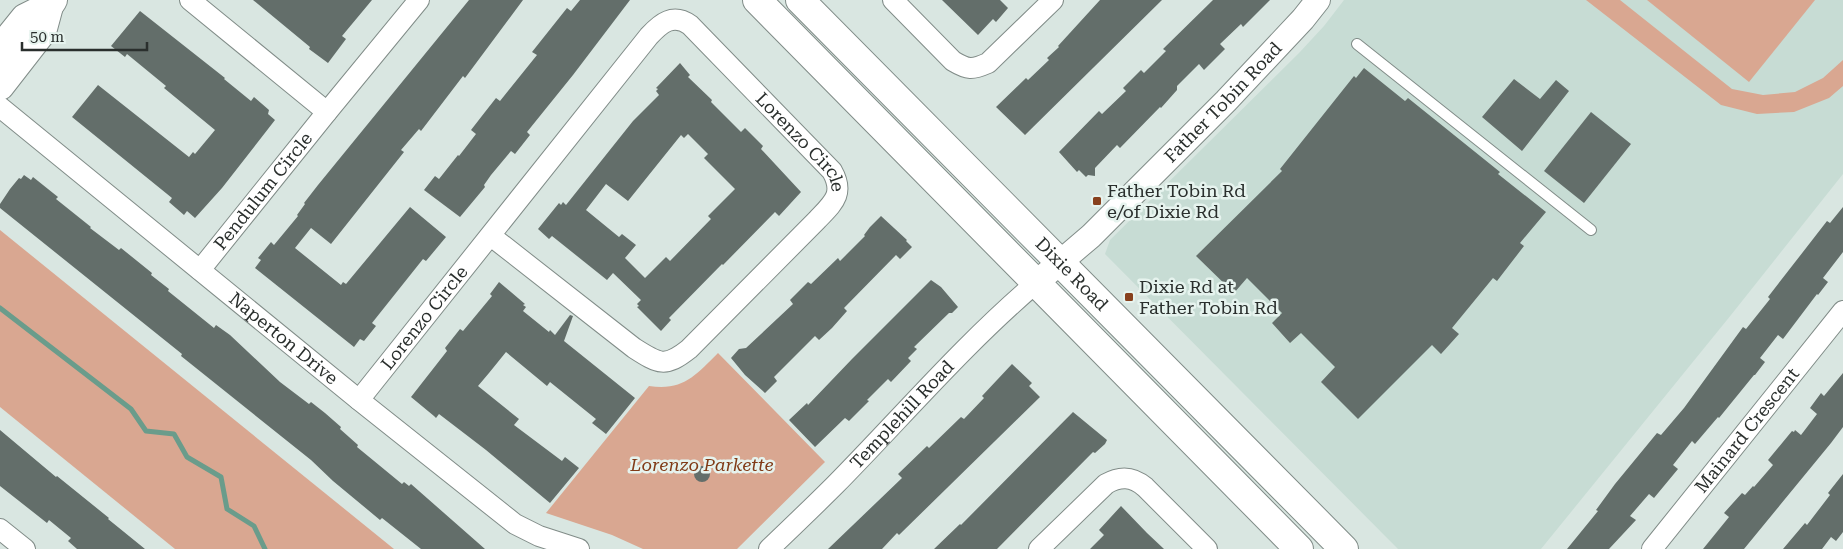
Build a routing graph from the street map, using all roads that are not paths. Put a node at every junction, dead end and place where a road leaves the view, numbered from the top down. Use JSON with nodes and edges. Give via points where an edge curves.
{"nodes":[{"id":1,"x":190,"y":0,"type":"edge"},
{"id":2,"x":419,"y":0,"type":"edge"},
{"id":3,"x":758,"y":0,"type":"edge"},
{"id":4,"x":800,"y":0,"type":"edge"},
{"id":5,"x":893,"y":0,"type":"edge"},
{"id":6,"x":1053,"y":0,"type":"edge"},
{"id":7,"x":1318,"y":0,"type":"edge"},
{"id":8,"x":51,"y":3,"type":"edge"},
{"id":9,"x":1357,"y":44,"type":"dead end"},
{"id":10,"x":0,"y":49,"type":"edge"},
{"id":11,"x":0,"y":86,"type":"edge"},
{"id":12,"x":0,"y":108,"type":"edge"},
{"id":13,"x":327,"y":112,"type":"junction"},
{"id":14,"x":1591,"y":230,"type":"dead end"},
{"id":15,"x":490,"y":236,"type":"junction"},
{"id":16,"x":1060,"y":262,"type":"junction"},
{"id":17,"x":200,"y":270,"type":"junction"},
{"id":18,"x":1036,"y":282,"type":"junction"},
{"id":19,"x":1843,"y":311,"type":"edge"},
{"id":20,"x":359,"y":400,"type":"junction"},
{"id":21,"x":0,"y":529,"type":"edge"},
{"id":22,"x":25,"y":549,"type":"edge"},
{"id":23,"x":580,"y":549,"type":"edge"},
{"id":24,"x":769,"y":549,"type":"edge"},
{"id":25,"x":1039,"y":549,"type":"edge"},
{"id":26,"x":1208,"y":549,"type":"edge"},
{"id":27,"x":1300,"y":549,"type":"edge"},
{"id":28,"x":1344,"y":549,"type":"edge"},
{"id":29,"x":1652,"y":549,"type":"edge"}],
"edges":[{"from":1,"to":13,"type":"street"},
{"from":2,"to":13,"type":"street","name":"Pendulum Circle"},
{"from":3,"to":18,"type":"main road","name":"Dixie Road"},
{"from":4,"to":16,"type":"main road","name":"Dixie Road"},
{"from":5,"to":6,"type":"street","via":[[953,61],[964,68],[988,63]]},
{"from":7,"to":16,"type":"street","name":"Father Tobin Road","via":[[1226,101],[1098,229]]},
{"from":8,"to":10,"type":"main road","via":[[25,18]]},
{"from":8,"to":11,"type":"main road","via":[[42,32]]},
{"from":9,"to":14,"type":"lane"},
{"from":12,"to":17,"type":"street","name":"Naperton Drive"},
{"from":13,"to":17,"type":"street","name":"Pendulum Circle"},
{"from":15,"to":15,"type":"street","name":"Lorenzo Circle","via":[[634,348],[651,359],[665,362],[676,360],[689,349],[817,220],[836,199],[837,180],[832,170],[702,36],[683,20],[675,20],[664,22],[648,36]]},
{"from":15,"to":20,"type":"street","name":"Lorenzo Circle"},
{"from":16,"to":18,"type":"street","name":"Father Tobin Road"},
{"from":16,"to":28,"type":"main road","name":"Dixie Road"},
{"from":17,"to":20,"type":"street","name":"Naperton Drive"},
{"from":18,"to":24,"type":"street","name":"Templehill Road"},
{"from":18,"to":27,"type":"main road","name":"Dixie Road"},
{"from":19,"to":29,"type":"street","name":"Mainard Crescent"},
{"from":20,"to":23,"type":"street","name":"Naperton Drive","via":[[515,524],[539,536]]},
{"from":21,"to":22,"type":"street"},
{"from":25,"to":26,"type":"street","via":[[1106,484],[1124,478],[1138,481]]}]}
